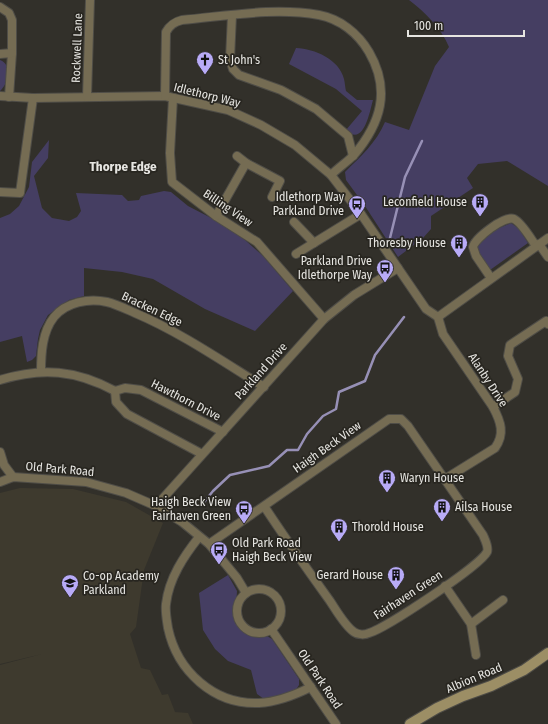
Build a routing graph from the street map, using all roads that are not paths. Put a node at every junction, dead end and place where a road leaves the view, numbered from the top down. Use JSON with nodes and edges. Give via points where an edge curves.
{"nodes":[{"id":1,"x":90,"y":0,"type":"edge"},
{"id":2,"x":0,"y":7,"type":"edge"},
{"id":3,"x":232,"y":15,"type":"junction"},
{"id":4,"x":12,"y":53,"type":"junction"},
{"id":5,"x":0,"y":54,"type":"edge"},
{"id":6,"x":0,"y":96,"type":"edge"},
{"id":7,"x":9,"y":97,"type":"junction"},
{"id":8,"x":87,"y":97,"type":"junction"},
{"id":9,"x":169,"y":97,"type":"junction"},
{"id":10,"x":33,"y":98,"type":"junction"},
{"id":11,"x":237,"y":156,"type":"dead end"},
{"id":12,"x":353,"y":156,"type":"junction"},
{"id":13,"x":246,"y":163,"type":"junction"},
{"id":14,"x":331,"y":175,"type":"junction"},
{"id":15,"x":0,"y":192,"type":"edge"},
{"id":16,"x":272,"y":197,"type":"dead end"},
{"id":17,"x":361,"y":214,"type":"junction"},
{"id":18,"x":216,"y":216,"type":"junction"},
{"id":19,"x":294,"y":222,"type":"dead end"},
{"id":20,"x":548,"y":238,"type":"edge"},
{"id":21,"x":314,"y":243,"type":"junction"},
{"id":22,"x":537,"y":245,"type":"junction"},
{"id":23,"x":296,"y":254,"type":"dead end"},
{"id":24,"x":548,"y":257,"type":"edge"},
{"id":25,"x":398,"y":268,"type":"junction"},
{"id":26,"x":491,"y":278,"type":"junction"},
{"id":27,"x":438,"y":317,"type":"junction"},
{"id":28,"x":324,"y":319,"type":"junction"},
{"id":29,"x":547,"y":322,"type":"edge"},
{"id":30,"x":41,"y":372,"type":"junction"},
{"id":31,"x":0,"y":380,"type":"edge"},
{"id":32,"x":264,"y":387,"type":"junction"},
{"id":33,"x":115,"y":391,"type":"junction"},
{"id":34,"x":493,"y":407,"type":"junction"},
{"id":35,"x":223,"y":432,"type":"junction"},
{"id":36,"x":0,"y":452,"type":"edge"},
{"id":37,"x":202,"y":454,"type":"junction"},
{"id":38,"x":13,"y":477,"type":"junction"},
{"id":39,"x":445,"y":479,"type":"junction"},
{"id":40,"x":0,"y":482,"type":"edge"},
{"id":41,"x":156,"y":506,"type":"junction"},
{"id":42,"x":264,"y":506,"type":"junction"},
{"id":43,"x":199,"y":537,"type":"junction"},
{"id":44,"x":208,"y":544,"type":"junction"},
{"id":45,"x":445,"y":586,"type":"junction"},
{"id":46,"x":246,"y":592,"type":"junction"},
{"id":47,"x":504,"y":600,"type":"dead end"},
{"id":48,"x":471,"y":624,"type":"junction"},
{"id":49,"x":271,"y":629,"type":"junction"},
{"id":50,"x":548,"y":653,"type":"edge"},
{"id":51,"x":476,"y":655,"type":"dead end"},
{"id":52,"x":311,"y":687,"type":"junction"},
{"id":53,"x":336,"y":724,"type":"edge"},
{"id":54,"x":410,"y":724,"type":"edge"}],
"edges":[{"from":1,"to":8,"type":"street","name":"Rockwell Lane"},
{"from":2,"to":4,"type":"street","via":[[9,13],[12,20]]},
{"from":3,"to":9,"type":"street","via":[[182,20],[169,26],[166,32]]},
{"from":3,"to":12,"type":"street","via":[[230,59],[233,69],[239,75],[281,90],[316,109],[348,136]]},
{"from":3,"to":12,"type":"street","via":[[295,12],[320,15],[338,21],[364,43],[380,74],[382,94],[379,112],[366,138]]},
{"from":4,"to":5,"type":"street"},
{"from":4,"to":7,"type":"street"},
{"from":6,"to":7,"type":"street","name":"Idlethorp Way"},
{"from":7,"to":10,"type":"street","name":"Idlethorp Way"},
{"from":8,"to":9,"type":"street","name":"Idlethorp Way"},
{"from":8,"to":10,"type":"street","name":"Idlethorp Way"},
{"from":9,"to":14,"type":"street","name":"Idlethorp Way","via":[[228,110],[261,125],[295,145]]},
{"from":9,"to":18,"type":"street","name":"Billing View","via":[[172,182]]},
{"from":10,"to":15,"type":"street","via":[[20,193]]},
{"from":11,"to":13,"type":"street"},
{"from":12,"to":14,"type":"street"},
{"from":13,"to":16,"type":"street","via":[[280,181]]},
{"from":13,"to":18,"type":"street"},
{"from":14,"to":17,"type":"street","name":"Idlethorp Way"},
{"from":17,"to":21,"type":"street"},
{"from":17,"to":25,"type":"street","name":"Idlethorp Way"},
{"from":18,"to":28,"type":"street","name":"Billing View","via":[[257,242]]},
{"from":19,"to":21,"type":"street"},
{"from":20,"to":22,"type":"street"},
{"from":21,"to":23,"type":"street"},
{"from":22,"to":24,"type":"street"},
{"from":22,"to":26,"type":"street"},
{"from":22,"to":26,"type":"street","via":[[514,219],[502,221],[477,239],[472,247]]},
{"from":25,"to":27,"type":"street","name":"Idlethorp Way","via":[[426,309]]},
{"from":25,"to":28,"type":"street","name":"Parkland Drive","via":[[354,295]]},
{"from":26,"to":27,"type":"street"},
{"from":27,"to":34,"type":"street","name":"Alanby Drive","via":[[443,334]]},
{"from":28,"to":32,"type":"street","name":"Parkland Drive"},
{"from":29,"to":34,"type":"street","via":[[510,345],[508,356],[518,379],[515,392]]},
{"from":30,"to":31,"type":"street","via":[[23,373]]},
{"from":30,"to":32,"type":"street","name":"Bracken Edge","via":[[41,352],[46,332],[54,317],[68,305],[87,301],[106,302],[148,318]]},
{"from":30,"to":33,"type":"street","via":[[70,374],[92,380]]},
{"from":32,"to":35,"type":"street","name":"Parkland Drive"},
{"from":33,"to":35,"type":"street","name":"Hawthorn Drive","via":[[125,388],[141,390]]},
{"from":33,"to":37,"type":"street","via":[[116,402],[127,414]]},
{"from":34,"to":39,"type":"street","name":"Alanby Drive","via":[[502,429],[501,440],[484,456]]},
{"from":35,"to":37,"type":"street","name":"Parkland Drive"},
{"from":36,"to":38,"type":"street","via":[[4,465]]},
{"from":37,"to":41,"type":"street","name":"Parkland Drive"},
{"from":38,"to":40,"type":"street","name":"Old Park Road"},
{"from":38,"to":41,"type":"street","name":"Old Park Road","via":[[86,482],[126,493]]},
{"from":39,"to":42,"type":"street","name":"Haigh Beck View","via":[[401,419],[389,419]]},
{"from":39,"to":45,"type":"street","name":"Fairhaven Green","via":[[483,535],[487,550],[486,554],[472,566]]},
{"from":41,"to":43,"type":"street","name":"Old Park Road","via":[[182,522]]},
{"from":42,"to":44,"type":"street","name":"Haigh Beck View"},
{"from":42,"to":45,"type":"street","name":"Fairhaven Green","via":[[302,564],[354,632],[368,634],[379,629]]},
{"from":43,"to":44,"type":"street","name":"Old Park Road"},
{"from":43,"to":52,"type":"street","via":[[176,570],[166,604],[170,639],[178,658],[201,684],[234,700],[258,703],[276,701]]},
{"from":44,"to":46,"type":"street","name":"Old Park Road"},
{"from":45,"to":48,"type":"street"},
{"from":46,"to":49,"type":"street","via":[[241,598],[237,612],[243,626],[256,632]]},
{"from":46,"to":49,"type":"street","via":[[260,589],[274,594],[278,600],[280,614]]},
{"from":47,"to":48,"type":"street"},
{"from":48,"to":51,"type":"street"},
{"from":49,"to":52,"type":"street","name":"Old Park Road"},
{"from":50,"to":54,"type":"street","name":"Albion Road","via":[[524,670],[437,708]]},
{"from":52,"to":53,"type":"street","name":"Old Park Road"}]}
